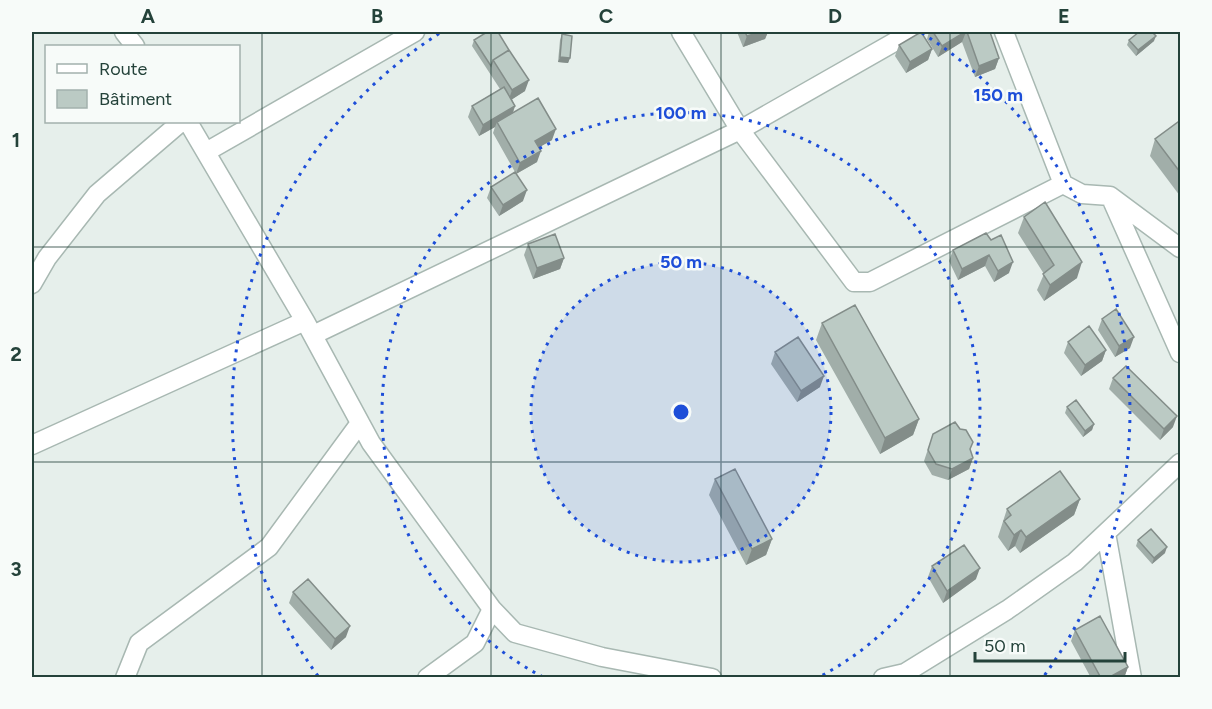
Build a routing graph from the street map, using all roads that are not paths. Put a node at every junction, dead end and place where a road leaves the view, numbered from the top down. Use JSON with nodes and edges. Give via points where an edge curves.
{"nodes":[{"id":1,"x":124,"y":32,"type":"edge"},
{"id":2,"x":415,"y":32,"type":"edge"},
{"id":3,"x":681,"y":32,"type":"edge"},
{"id":4,"x":912,"y":32,"type":"edge"},
{"id":5,"x":1004,"y":32,"type":"edge"},
{"id":6,"x":134,"y":45,"type":"edge"},
{"id":7,"x":180,"y":123,"type":"edge"},
{"id":8,"x":189,"y":123,"type":"edge"},
{"id":9,"x":740,"y":130,"type":"junction"},
{"id":10,"x":206,"y":152,"type":"junction"},
{"id":11,"x":1063,"y":184,"type":"junction"},
{"id":12,"x":1110,"y":196,"type":"junction"},
{"id":13,"x":1180,"y":248,"type":"edge"},
{"id":14,"x":32,"y":284,"type":"edge"},
{"id":15,"x":309,"y":328,"type":"junction"},
{"id":16,"x":1180,"y":353,"type":"edge"},
{"id":17,"x":360,"y":423,"type":"junction"},
{"id":18,"x":32,"y":445,"type":"edge"},
{"id":19,"x":1180,"y":463,"type":"edge"},
{"id":20,"x":1106,"y":533,"type":"junction"},
{"id":21,"x":492,"y":609,"type":"junction"},
{"id":22,"x":124,"y":678,"type":"edge"},
{"id":23,"x":427,"y":678,"type":"edge"},
{"id":24,"x":712,"y":678,"type":"edge"},
{"id":25,"x":883,"y":678,"type":"edge"},
{"id":26,"x":1132,"y":678,"type":"edge"}],
"edges":[{"from":1,"to":6,"type":"street"},
{"from":2,"to":10,"type":"street"},
{"from":3,"to":9,"type":"street"},
{"from":4,"to":9,"type":"street"},
{"from":5,"to":11,"type":"street"},
{"from":7,"to":14,"type":"street","via":[[96,195],[47,258]]},
{"from":8,"to":10,"type":"street"},
{"from":9,"to":11,"type":"street","via":[[854,282],[870,282]]},
{"from":9,"to":15,"type":"street"},
{"from":10,"to":15,"type":"street"},
{"from":11,"to":12,"type":"street","via":[[1082,194]]},
{"from":12,"to":13,"type":"street"},
{"from":12,"to":16,"type":"street"},
{"from":15,"to":17,"type":"street"},
{"from":15,"to":18,"type":"street"},
{"from":17,"to":21,"type":"street","via":[[371,444]]},
{"from":17,"to":22,"type":"street","via":[[269,547],[139,644]]},
{"from":19,"to":20,"type":"street"},
{"from":20,"to":25,"type":"street","via":[[1075,562],[1007,610],[905,673]]},
{"from":20,"to":26,"type":"street"},
{"from":21,"to":23,"type":"street","via":[[475,643]]},
{"from":21,"to":24,"type":"street","via":[[514,633],[602,657]]}]}
